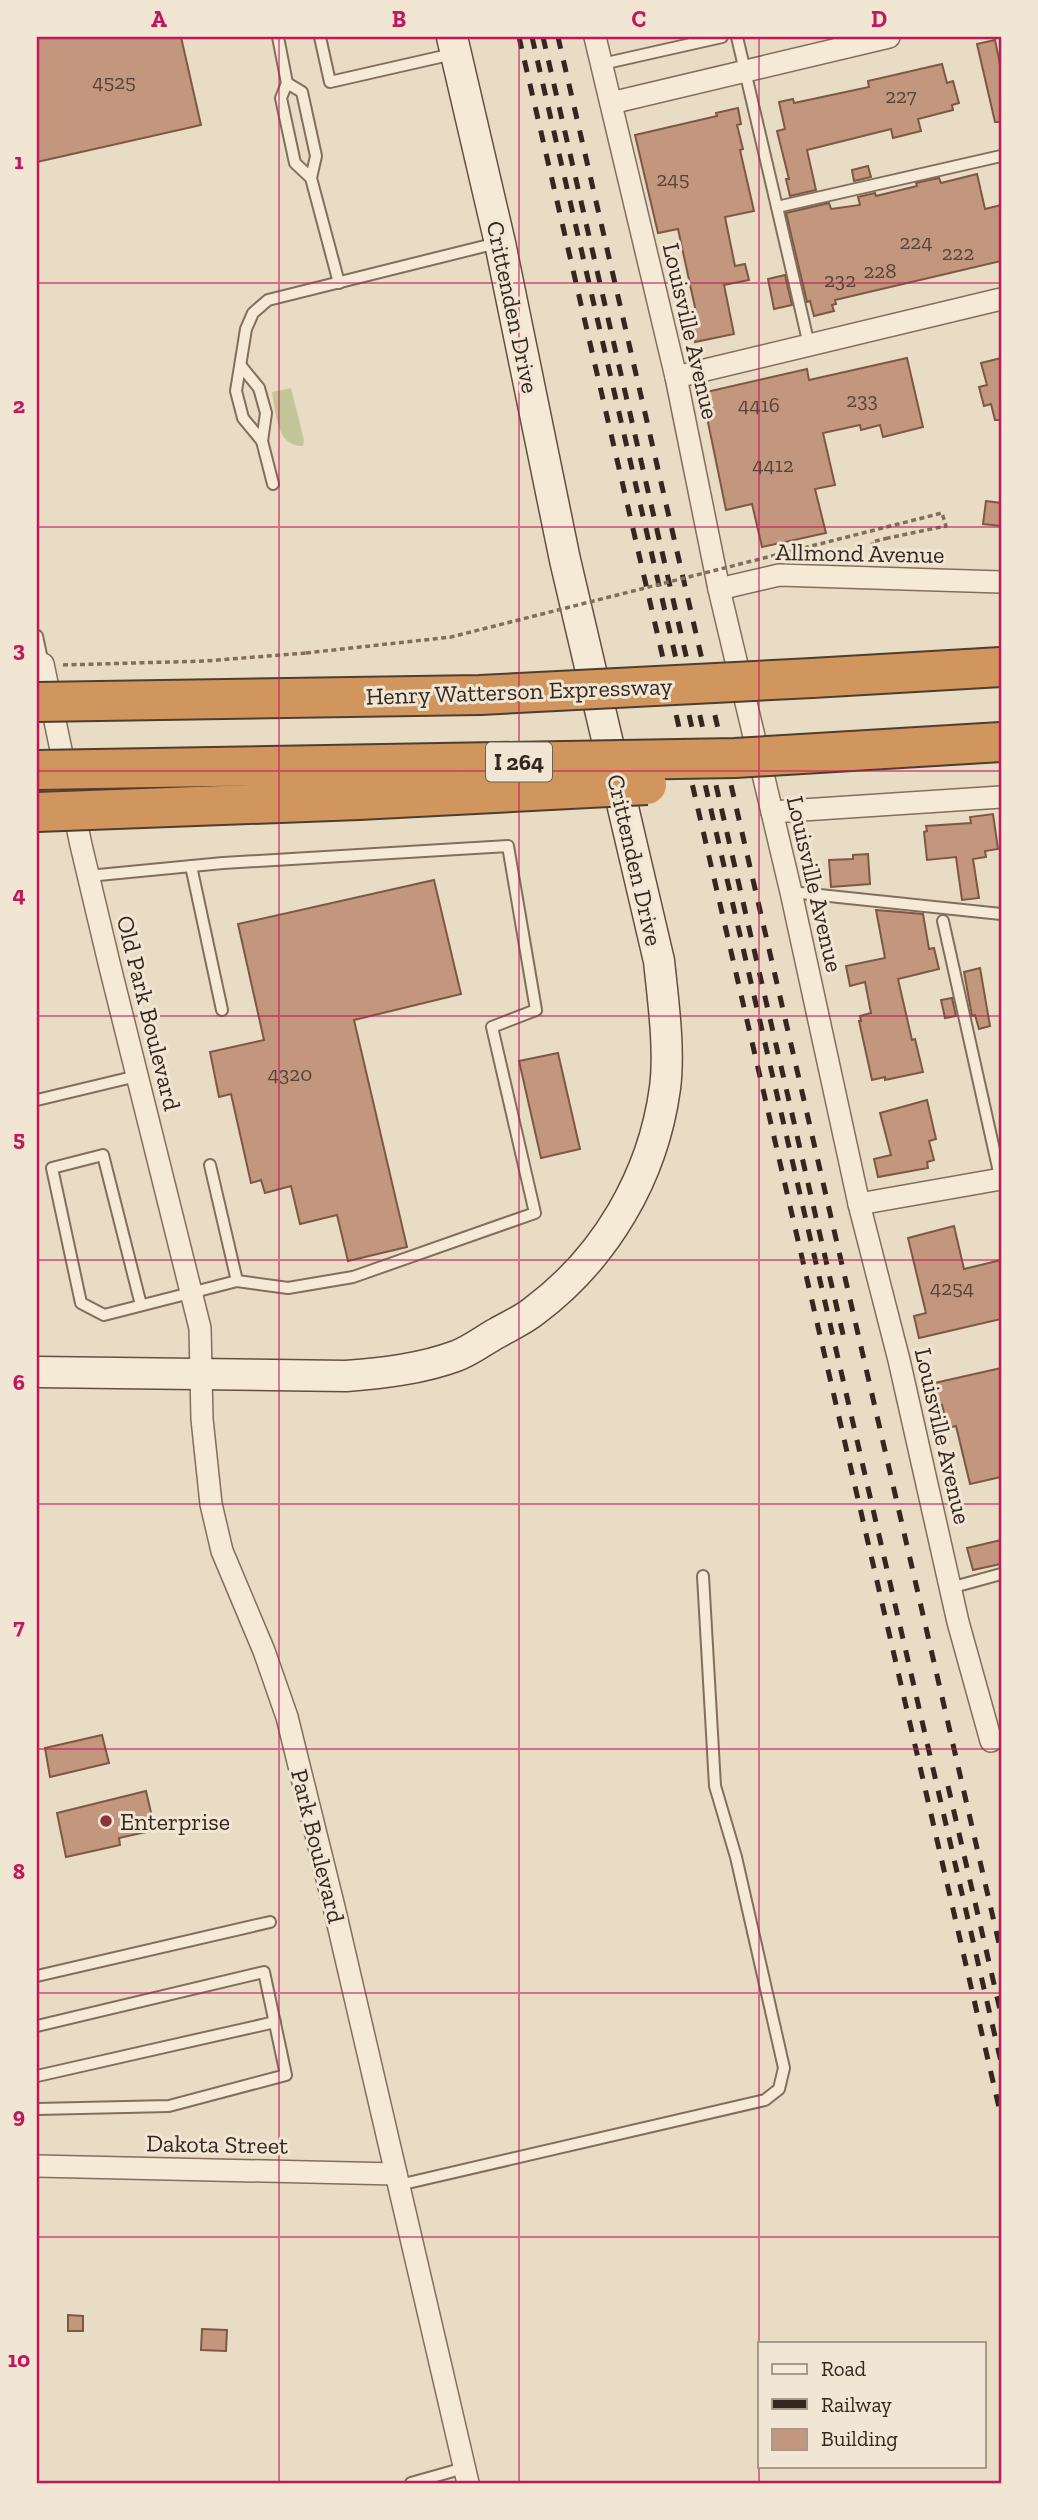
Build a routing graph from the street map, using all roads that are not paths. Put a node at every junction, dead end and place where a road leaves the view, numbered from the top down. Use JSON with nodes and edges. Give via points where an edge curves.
{"nodes":[{"id":1,"x":278,"y":37,"type":"edge"},
{"id":2,"x":320,"y":37,"type":"edge"},
{"id":3,"x":595,"y":37,"type":"edge"},
{"id":4,"x":722,"y":37,"type":"edge"},
{"id":5,"x":737,"y":37,"type":"edge"},
{"id":6,"x":888,"y":37,"type":"edge"},
{"id":7,"x":454,"y":45,"type":"edge"},
{"id":8,"x":602,"y":64,"type":"junction"},
{"id":9,"x":746,"y":71,"type":"junction"},
{"id":10,"x":287,"y":83,"type":"junction"},
{"id":11,"x":611,"y":103,"type":"junction"},
{"id":12,"x":1001,"y":156,"type":"edge"},
{"id":13,"x":311,"y":178,"type":"junction"},
{"id":14,"x":776,"y":207,"type":"junction"},
{"id":15,"x":500,"y":243,"type":"junction"},
{"id":16,"x":339,"y":283,"type":"junction"},
{"id":17,"x":1001,"y":299,"type":"edge"},
{"id":18,"x":809,"y":345,"type":"junction"},
{"id":19,"x":241,"y":366,"type":"junction"},
{"id":20,"x":676,"y":377,"type":"junction"},
{"id":21,"x":262,"y":441,"type":"junction"},
{"id":22,"x":273,"y":484,"type":"dead end"},
{"id":23,"x":1001,"y":582,"type":"edge"},
{"id":24,"x":719,"y":589,"type":"junction"},
{"id":25,"x":37,"y":636,"type":"edge"},
{"id":26,"x":43,"y":664,"type":"joint"},
{"id":27,"x":1001,"y":667,"type":"edge"},
{"id":28,"x":37,"y":702,"type":"edge"},
{"id":29,"x":1001,"y":741,"type":"edge"},
{"id":30,"x":735,"y":758,"type":"junction"},
{"id":31,"x":37,"y":770,"type":"edge"},
{"id":32,"x":1001,"y":797,"type":"edge"},
{"id":33,"x":37,"y":811,"type":"edge"},
{"id":34,"x":772,"y":812,"type":"junction"},
{"id":35,"x":191,"y":866,"type":"junction"},
{"id":36,"x":88,"y":876,"type":"junction"},
{"id":37,"x":791,"y":892,"type":"junction"},
{"id":38,"x":1001,"y":914,"type":"edge"},
{"id":39,"x":943,"y":921,"type":"dead end"},
{"id":40,"x":222,"y":1010,"type":"dead end"},
{"id":41,"x":137,"y":1076,"type":"junction"},
{"id":42,"x":37,"y":1100,"type":"edge"},
{"id":43,"x":210,"y":1165,"type":"dead end"},
{"id":44,"x":1001,"y":1180,"type":"edge"},
{"id":45,"x":859,"y":1204,"type":"junction"},
{"id":46,"x":237,"y":1281,"type":"junction"},
{"id":47,"x":192,"y":1293,"type":"junction"},
{"id":48,"x":141,"y":1305,"type":"junction"},
{"id":49,"x":37,"y":1372,"type":"edge"},
{"id":50,"x":201,"y":1374,"type":"junction"},
{"id":51,"x":1001,"y":1574,"type":"edge"},
{"id":52,"x":703,"y":1576,"type":"dead end"},
{"id":53,"x":950,"y":1588,"type":"junction"},
{"id":54,"x":991,"y":1741,"type":"dead end"},
{"id":55,"x":270,"y":1922,"type":"dead end"},
{"id":56,"x":37,"y":1976,"type":"edge"},
{"id":57,"x":275,"y":2022,"type":"junction"},
{"id":58,"x":37,"y":2026,"type":"edge"},
{"id":59,"x":37,"y":2076,"type":"edge"},
{"id":60,"x":37,"y":2109,"type":"edge"},
{"id":61,"x":37,"y":2166,"type":"edge"},
{"id":62,"x":398,"y":2180,"type":"junction"},
{"id":63,"x":466,"y":2476,"type":"edge"},
{"id":64,"x":411,"y":2483,"type":"edge"}],
"edges":[{"from":1,"to":10,"type":"lane"},
{"from":2,"to":7,"type":"lane","via":[[330,82]]},
{"from":3,"to":8,"type":"street","name":"Louisville Avenue"},
{"from":4,"to":8,"type":"lane"},
{"from":5,"to":9,"type":"lane"},
{"from":6,"to":9,"type":"street"},
{"from":7,"to":15,"type":"main road","name":"Crittenden Drive"},
{"from":8,"to":11,"type":"street","name":"Louisville Avenue"},
{"from":9,"to":11,"type":"street"},
{"from":9,"to":14,"type":"lane"},
{"from":10,"to":13,"type":"lane","via":[[281,98],[295,163]]},
{"from":10,"to":13,"type":"lane","via":[[302,92],[316,156]]},
{"from":11,"to":20,"type":"street","name":"Louisville Avenue"},
{"from":12,"to":14,"type":"lane"},
{"from":13,"to":16,"type":"lane"},
{"from":14,"to":18,"type":"lane"},
{"from":15,"to":16,"type":"lane"},
{"from":15,"to":50,"type":"main road","name":"Crittenden Drive","via":[[565,561],[659,961],[665,1087],[655,1134],[641,1176],[617,1222],[585,1267],[533,1312],[457,1356],[360,1375]]},
{"from":16,"to":19,"type":"lane","via":[[268,300],[253,313],[246,329]]},
{"from":17,"to":18,"type":"street"},
{"from":18,"to":20,"type":"street"},
{"from":19,"to":21,"type":"lane","via":[[259,388],[266,413]]},
{"from":19,"to":21,"type":"lane","via":[[236,391],[239,405],[243,418]]},
{"from":20,"to":24,"type":"street","name":"Louisville Avenue"},
{"from":21,"to":22,"type":"lane"},
{"from":23,"to":24,"type":"street","name":"Allmond Avenue","via":[[779,575]]},
{"from":24,"to":34,"type":"street","name":"Louisville Avenue"},
{"from":25,"to":26,"type":"lane"},
{"from":26,"to":36,"type":"street","name":"Old Park Boulevard"},
{"from":27,"to":28,"type":"highway","name":"Henry Watterson Expressway","bridge":true,"via":[[481,695]]},
{"from":29,"to":30,"type":"highway","number":"I 264","bridge":true},
{"from":30,"to":31,"type":"highway","number":"I 264","bridge":true},
{"from":30,"to":33,"type":"highway","bridge":true,"via":[[696,782]]},
{"from":32,"to":34,"type":"street"},
{"from":34,"to":37,"type":"street","name":"Louisville Avenue"},
{"from":35,"to":36,"type":"lane"},
{"from":35,"to":40,"type":"lane"},
{"from":35,"to":46,"type":"lane","via":[[508,846],[536,1010],[492,1027],[535,1213],[353,1277],[288,1288]]},
{"from":36,"to":41,"type":"street","name":"Old Park Boulevard"},
{"from":37,"to":38,"type":"lane"},
{"from":37,"to":45,"type":"street","name":"Louisville Avenue"},
{"from":39,"to":44,"type":"lane"},
{"from":41,"to":42,"type":"lane"},
{"from":41,"to":47,"type":"street","name":"Old Park Boulevard"},
{"from":43,"to":46,"type":"lane"},
{"from":44,"to":45,"type":"street"},
{"from":45,"to":53,"type":"street","name":"Louisville Avenue"},
{"from":46,"to":47,"type":"lane"},
{"from":47,"to":48,"type":"lane"},
{"from":47,"to":50,"type":"street","name":"Old Park Boulevard","via":[[200,1328]]},
{"from":48,"to":48,"type":"lane","via":[[104,1315],[81,1303],[52,1168],[103,1155]]},
{"from":49,"to":50,"type":"main road"},
{"from":50,"to":62,"type":"street","name":"Park Boulevard","via":[[211,1504],[222,1550],[287,1717]]},
{"from":51,"to":53,"type":"lane"},
{"from":52,"to":62,"type":"lane","via":[[715,1786],[736,1857],[784,2068],[779,2089],[765,2100]]},
{"from":53,"to":54,"type":"street","name":"Louisville Avenue"},
{"from":55,"to":56,"type":"lane"},
{"from":57,"to":58,"type":"lane","via":[[264,1972]]},
{"from":57,"to":59,"type":"lane"},
{"from":57,"to":60,"type":"lane","via":[[286,2075],[169,2106]]},
{"from":61,"to":62,"type":"street","name":"Dakota Street"},
{"from":62,"to":63,"type":"street","name":"Park Boulevard"},
{"from":63,"to":64,"type":"lane"}]}
